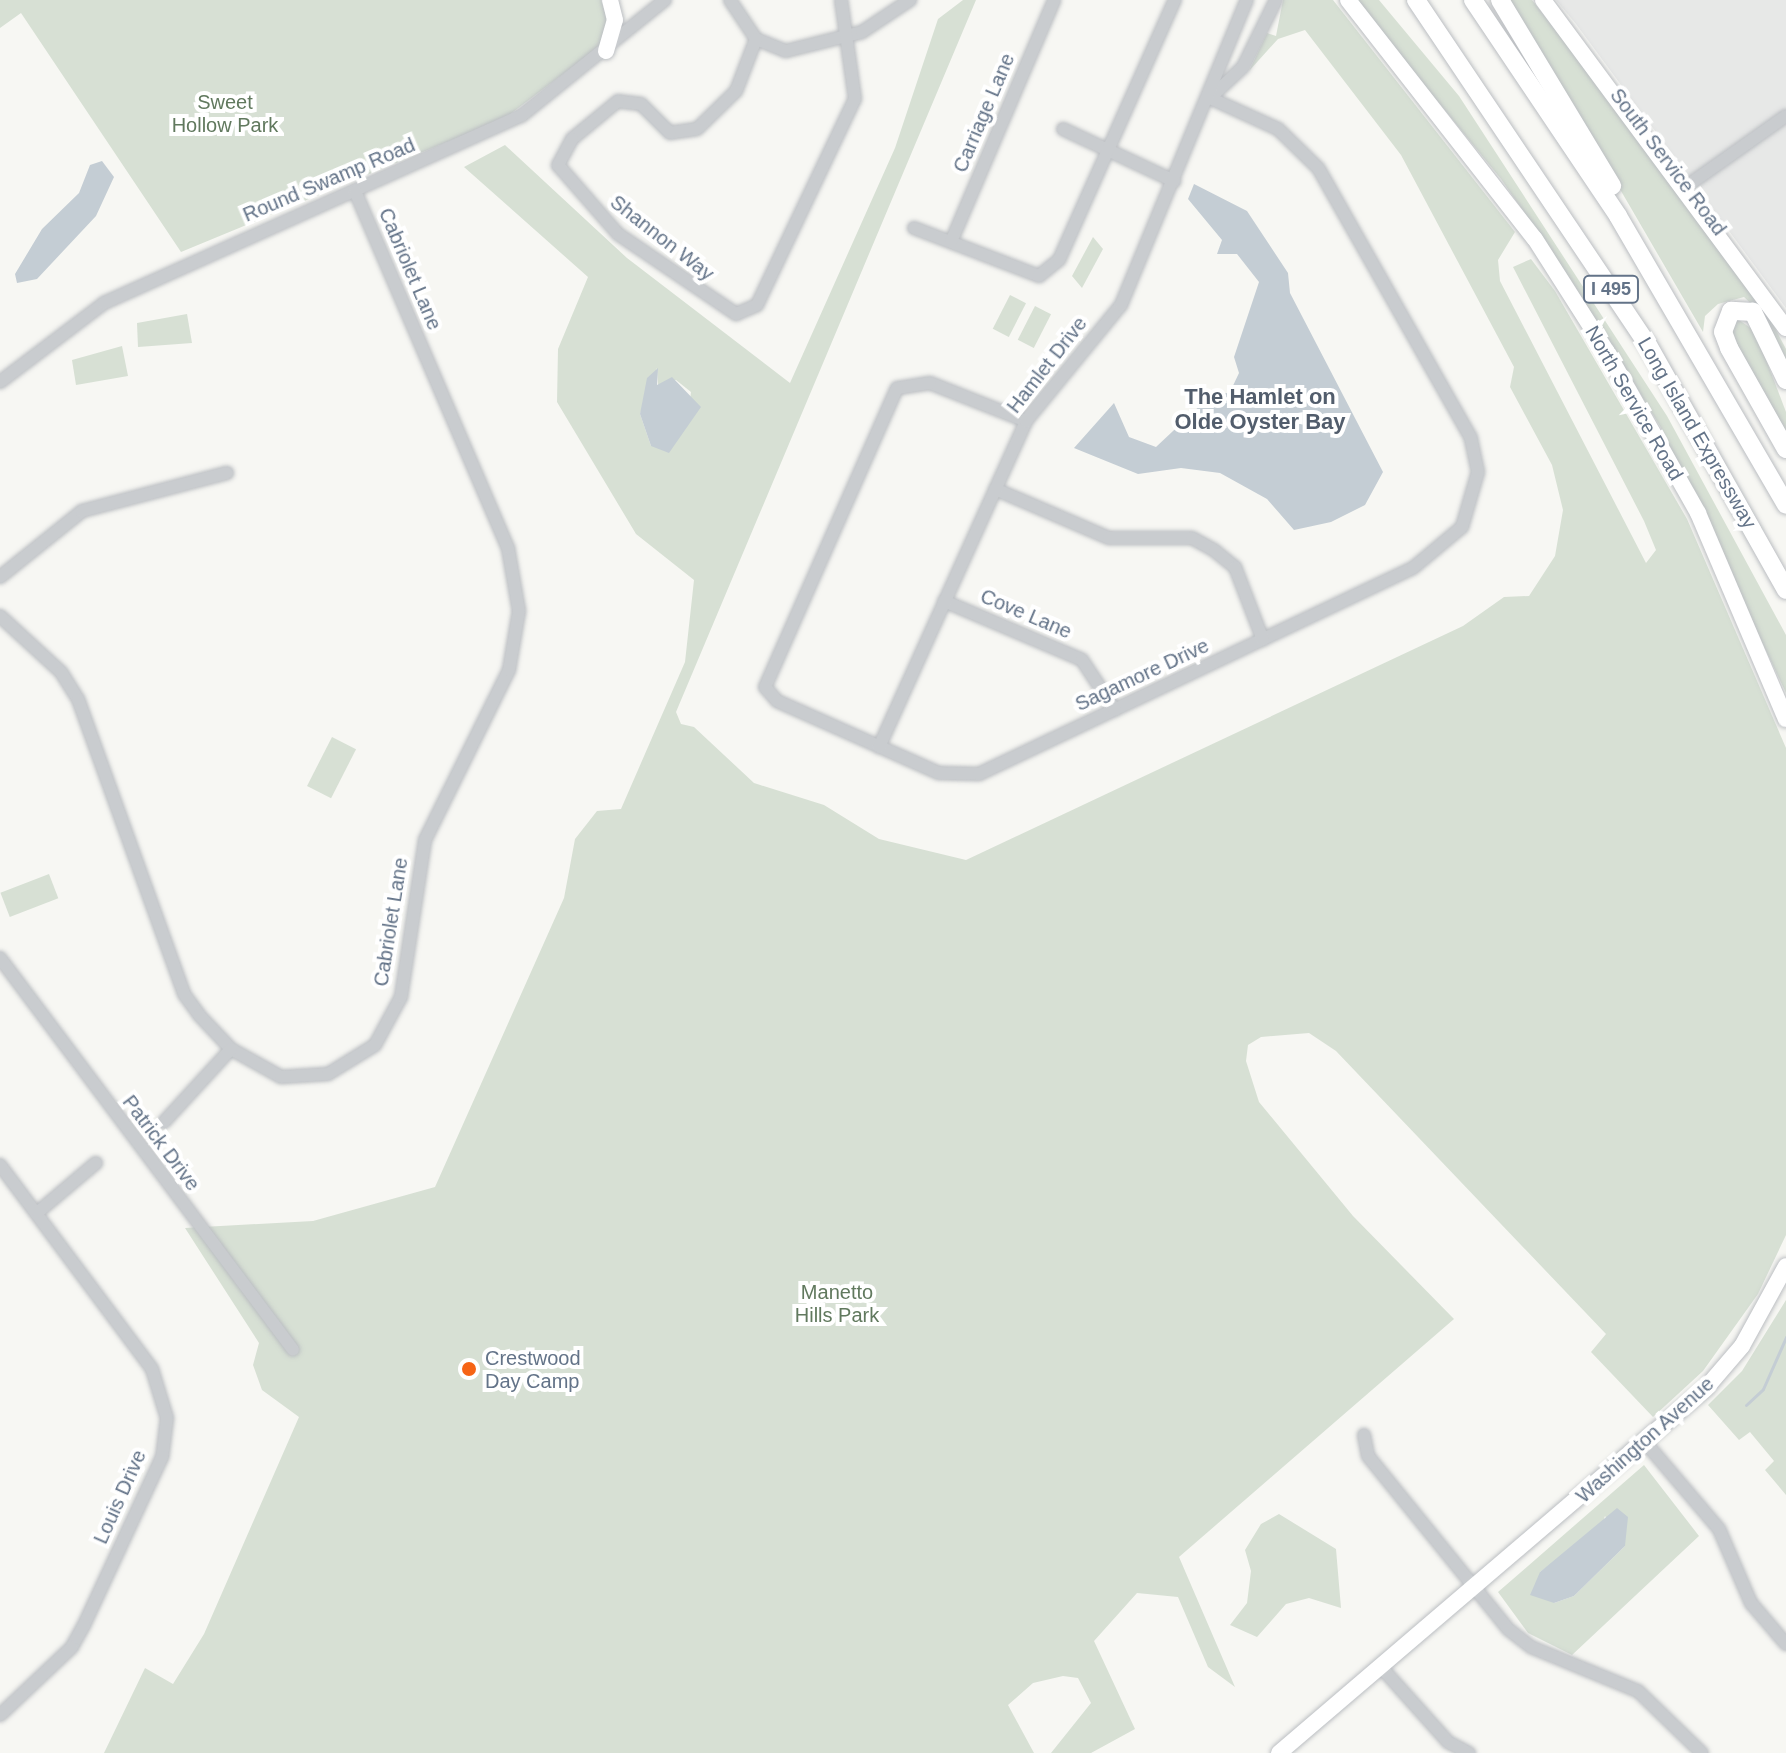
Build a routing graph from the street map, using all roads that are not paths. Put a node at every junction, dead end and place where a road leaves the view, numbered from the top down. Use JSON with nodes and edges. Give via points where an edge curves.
{"nodes":[{"id":1,"x":610,"y":0,"type":"edge"},
{"id":2,"x":665,"y":0,"type":"edge"},
{"id":3,"x":730,"y":0,"type":"edge"},
{"id":4,"x":841,"y":0,"type":"edge"},
{"id":5,"x":910,"y":0,"type":"edge"},
{"id":6,"x":1054,"y":0,"type":"edge"},
{"id":7,"x":1175,"y":0,"type":"edge"},
{"id":8,"x":1247,"y":0,"type":"edge"},
{"id":9,"x":1276,"y":0,"type":"edge"},
{"id":10,"x":1348,"y":0,"type":"edge"},
{"id":11,"x":1402,"y":0,"type":"edge"},
{"id":12,"x":1416,"y":0,"type":"edge"},
{"id":13,"x":1473,"y":0,"type":"edge"},
{"id":14,"x":1500,"y":0,"type":"edge"},
{"id":15,"x":1543,"y":0,"type":"edge"},
{"id":16,"x":848,"y":37,"type":"junction"},
{"id":17,"x":1444,"y":38,"type":"junction"},
{"id":18,"x":756,"y":39,"type":"junction"},
{"id":19,"x":606,"y":51,"type":"junction"},
{"id":20,"x":1210,"y":98,"type":"junction"},
{"id":21,"x":1786,"y":116,"type":"edge"},
{"id":22,"x":1063,"y":129,"type":"dead end"},
{"id":23,"x":1108,"y":151,"type":"junction"},
{"id":24,"x":1174,"y":181,"type":"junction"},
{"id":25,"x":1687,"y":186,"type":"junction"},
{"id":26,"x":355,"y":191,"type":"junction"},
{"id":27,"x":914,"y":228,"type":"dead end"},
{"id":28,"x":951,"y":242,"type":"junction"},
{"id":29,"x":1786,"y":328,"type":"edge"},
{"id":30,"x":1688,"y":330,"type":"junction"},
{"id":31,"x":1786,"y":380,"type":"edge"},
{"id":32,"x":0,"y":382,"type":"edge"},
{"id":33,"x":1026,"y":421,"type":"junction"},
{"id":34,"x":1786,"y":449,"type":"edge"},
{"id":35,"x":227,"y":473,"type":"dead end"},
{"id":36,"x":995,"y":489,"type":"junction"},
{"id":37,"x":1786,"y":505,"type":"edge"},
{"id":38,"x":0,"y":577,"type":"edge"},
{"id":39,"x":1786,"y":590,"type":"edge"},
{"id":40,"x":944,"y":601,"type":"junction"},
{"id":41,"x":0,"y":616,"type":"edge"},
{"id":42,"x":1263,"y":640,"type":"junction"},
{"id":43,"x":1115,"y":710,"type":"junction"},
{"id":44,"x":1786,"y":719,"type":"edge"},
{"id":45,"x":879,"y":747,"type":"junction"},
{"id":46,"x":0,"y":958,"type":"edge"},
{"id":47,"x":231,"y":1049,"type":"junction"},
{"id":48,"x":164,"y":1122,"type":"dead end"},
{"id":49,"x":96,"y":1163,"type":"dead end"},
{"id":50,"x":0,"y":1165,"type":"edge"},
{"id":51,"x":38,"y":1212,"type":"junction"},
{"id":52,"x":1786,"y":1266,"type":"edge"},
{"id":53,"x":293,"y":1349,"type":"dead end"},
{"id":54,"x":1364,"y":1435,"type":"dead end"},
{"id":55,"x":1645,"y":1442,"type":"junction"},
{"id":56,"x":1474,"y":1590,"type":"junction"},
{"id":57,"x":1786,"y":1644,"type":"edge"},
{"id":58,"x":1381,"y":1667,"type":"junction"},
{"id":59,"x":0,"y":1715,"type":"edge"},
{"id":60,"x":1288,"y":1750,"type":"edge"},
{"id":61,"x":1469,"y":1753,"type":"edge"},
{"id":62,"x":1702,"y":1753,"type":"edge"}],
"edges":[{"from":1,"to":19,"type":"main road","via":[[615,20]]},
{"from":2,"to":19,"type":"street","name":"Round Swamp Road"},
{"from":3,"to":18,"type":"street"},
{"from":4,"to":16,"type":"street"},
{"from":5,"to":16,"type":"street"},
{"from":6,"to":28,"type":"street","name":"Carriage Lane"},
{"from":7,"to":23,"type":"street"},
{"from":8,"to":20,"type":"street","name":"Hamlet Drive"},
{"from":9,"to":20,"type":"street","name":"Hamlet Drive","via":[[1243,67]]},
{"from":10,"to":44,"type":"main road","name":"North Service Road","via":[[1535,239],[1607,352],[1698,513]]},
{"from":11,"to":17,"type":"highway"},
{"from":12,"to":17,"type":"highway","name":"Long Island Expressway","number":"I 495"},
{"from":13,"to":30,"type":"highway","name":"Long Island Expressway","number":"I 495"},
{"from":14,"to":30,"type":"highway"},
{"from":15,"to":25,"type":"main road","name":"South Service Road"},
{"from":16,"to":18,"type":"street","via":[[786,51]]},
{"from":16,"to":18,"type":"street","name":"Shannon Way","via":[[855,99],[757,305],[736,314],[618,234],[558,165],[572,139],[618,101],[641,104],[670,133],[697,129],[736,91]]},
{"from":17,"to":39,"type":"highway","name":"Long Island Expressway","number":"I 495","via":[[1648,345]]},
{"from":19,"to":26,"type":"street","name":"Round Swamp Road","via":[[513,120]]},
{"from":20,"to":24,"type":"street","name":"Hamlet Drive"},
{"from":20,"to":42,"type":"street","name":"Sagamore Drive","via":[[1278,129],[1318,168],[1457,404],[1478,472],[1462,527],[1438,553]]},
{"from":21,"to":25,"type":"street"},
{"from":22,"to":23,"type":"street"},
{"from":23,"to":24,"type":"street"},
{"from":23,"to":28,"type":"street","via":[[1059,260],[1039,276]]},
{"from":24,"to":33,"type":"street","name":"Hamlet Drive","via":[[1121,305]]},
{"from":25,"to":29,"type":"main road","name":"South Service Road"},
{"from":26,"to":32,"type":"street","name":"Round Swamp Road","via":[[104,303]]},
{"from":26,"to":47,"type":"street","name":"Cabriolet Lane","via":[[508,548],[518,580],[516,643],[425,840],[401,997],[375,1045],[328,1074],[304,1078],[281,1077]]},
{"from":27,"to":28,"type":"street"},
{"from":30,"to":37,"type":"highway","name":"Long Island Expressway","number":"I 495"},
{"from":31,"to":34,"type":"highway","via":[[1753,312],[1731,311],[1723,332],[1729,348]]},
{"from":33,"to":36,"type":"street","name":"Hamlet Drive"},
{"from":33,"to":45,"type":"street","name":"Sagamore Drive","via":[[930,383],[897,388],[889,402],[765,687],[777,701]]},
{"from":35,"to":38,"type":"street","via":[[82,511]]},
{"from":36,"to":40,"type":"street","name":"Hamlet Drive"},
{"from":36,"to":42,"type":"street","via":[[1109,538],[1192,538],[1235,567]]},
{"from":40,"to":43,"type":"street","name":"Cove Lane","via":[[1082,660]]},
{"from":40,"to":45,"type":"street","name":"Hamlet Drive"},
{"from":41,"to":47,"type":"street","name":"Cabriolet Lane","via":[[61,672],[78,699],[184,994]]},
{"from":42,"to":43,"type":"street","name":"Sagamore Drive"},
{"from":43,"to":45,"type":"street","name":"Sagamore Drive","via":[[960,778]]},
{"from":46,"to":53,"type":"street","name":"Patrick Drive"},
{"from":47,"to":48,"type":"street","name":"Patrick Drive"},
{"from":49,"to":51,"type":"street"},
{"from":50,"to":51,"type":"street","name":"Louis Drive"},
{"from":51,"to":59,"type":"street","name":"Louis Drive","via":[[152,1369],[167,1418],[162,1457],[72,1647]]},
{"from":52,"to":55,"type":"main road","name":"Washington Avenue","via":[[1722,1371]]},
{"from":54,"to":56,"type":"street","via":[[1368,1456]]},
{"from":55,"to":56,"type":"main road","name":"Washington Avenue"},
{"from":55,"to":57,"type":"street","via":[[1719,1529],[1751,1603]]},
{"from":56,"to":58,"type":"main road","name":"Washington Avenue"},
{"from":56,"to":62,"type":"street","via":[[1518,1639],[1638,1691]]},
{"from":58,"to":60,"type":"main road","name":"Washington Avenue"},
{"from":58,"to":61,"type":"street","via":[[1448,1742]]}]}
